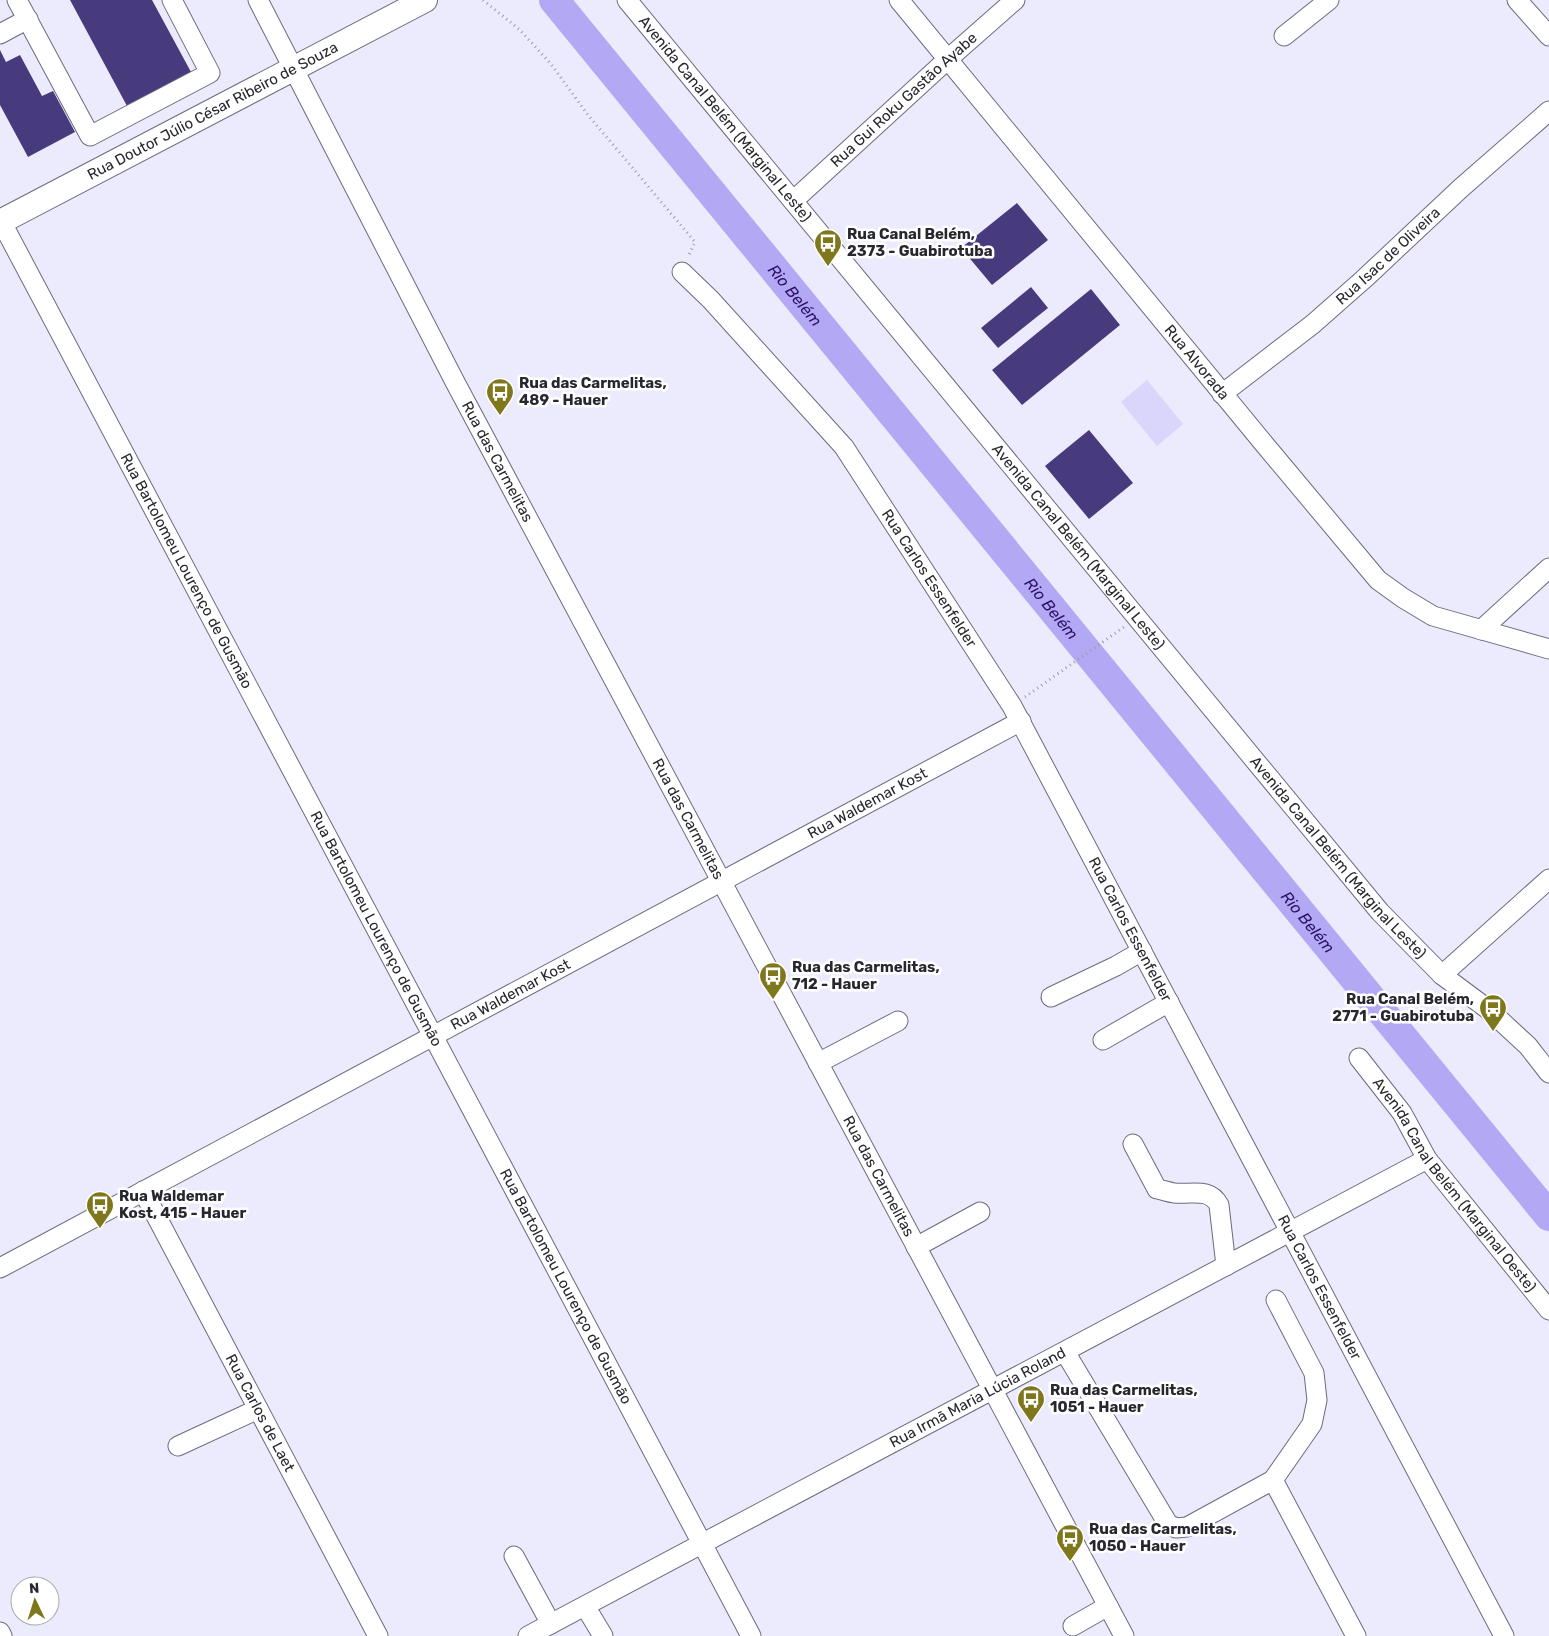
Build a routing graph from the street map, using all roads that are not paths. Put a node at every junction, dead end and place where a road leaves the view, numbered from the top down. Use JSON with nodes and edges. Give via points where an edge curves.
{"nodes":[{"id":1,"x":17,"y":0,"type":"edge"},
{"id":2,"x":172,"y":0,"type":"edge"},
{"id":3,"x":258,"y":0,"type":"edge"},
{"id":4,"x":425,"y":0,"type":"edge"},
{"id":5,"x":627,"y":0,"type":"edge"},
{"id":6,"x":900,"y":0,"type":"edge"},
{"id":7,"x":1016,"y":0,"type":"edge"},
{"id":8,"x":1328,"y":0,"type":"edge"},
{"id":9,"x":1517,"y":0,"type":"edge"},
{"id":10,"x":28,"y":19,"type":"junction"},
{"id":11,"x":0,"y":34,"type":"edge"},
{"id":12,"x":1284,"y":36,"type":"dead end"},
{"id":13,"x":1549,"y":36,"type":"edge"},
{"id":14,"x":948,"y":59,"type":"junction"},
{"id":15,"x":294,"y":70,"type":"junction"},
{"id":16,"x":1549,"y":111,"type":"edge"},
{"id":17,"x":793,"y":201,"type":"junction"},
{"id":18,"x":1,"y":222,"type":"edge"},
{"id":19,"x":682,"y":272,"type":"road end"},
{"id":20,"x":1222,"y":394,"type":"junction"},
{"id":21,"x":1549,"y":568,"type":"edge"},
{"id":22,"x":1481,"y":630,"type":"junction"},
{"id":23,"x":1549,"y":649,"type":"edge"},
{"id":24,"x":1016,"y":714,"type":"junction"},
{"id":25,"x":1549,"y":880,"type":"edge"},
{"id":26,"x":721,"y":882,"type":"junction"},
{"id":27,"x":1142,"y":951,"type":"junction"},
{"id":28,"x":1442,"y":976,"type":"junction"},
{"id":29,"x":1051,"y":996,"type":"dead end"},
{"id":30,"x":1169,"y":1002,"type":"junction"},
{"id":31,"x":898,"y":1021,"type":"dead end"},
{"id":32,"x":433,"y":1036,"type":"junction"},
{"id":33,"x":1103,"y":1040,"type":"dead end"},
{"id":34,"x":1359,"y":1058,"type":"dead end"},
{"id":35,"x":818,"y":1063,"type":"junction"},
{"id":36,"x":1549,"y":1073,"type":"edge"},
{"id":37,"x":1133,"y":1144,"type":"dead end"},
{"id":38,"x":1427,"y":1159,"type":"junction"},
{"id":39,"x":143,"y":1191,"type":"junction"},
{"id":40,"x":980,"y":1212,"type":"dead end"},
{"id":41,"x":1290,"y":1232,"type":"junction"},
{"id":42,"x":916,"y":1247,"type":"junction"},
{"id":43,"x":1226,"y":1266,"type":"junction"},
{"id":44,"x":0,"y":1268,"type":"edge"},
{"id":45,"x":1276,"y":1300,"type":"dead end"},
{"id":46,"x":1549,"y":1310,"type":"edge"},
{"id":47,"x":1064,"y":1352,"type":"junction"},
{"id":48,"x":992,"y":1390,"type":"junction"},
{"id":49,"x":258,"y":1408,"type":"junction"},
{"id":50,"x":178,"y":1446,"type":"dead end"},
{"id":51,"x":1273,"y":1480,"type":"junction"},
{"id":52,"x":702,"y":1544,"type":"junction"},
{"id":53,"x":514,"y":1556,"type":"dead end"},
{"id":54,"x":585,"y":1606,"type":"junction"},
{"id":55,"x":1108,"y":1606,"type":"junction"},
{"id":56,"x":551,"y":1624,"type":"junction"},
{"id":57,"x":1073,"y":1626,"type":"dead end"},
{"id":58,"x":0,"y":1632,"type":"edge"},
{"id":59,"x":1120,"y":1635,"type":"edge"},
{"id":60,"x":2,"y":1636,"type":"edge"},
{"id":61,"x":378,"y":1636,"type":"edge"},
{"id":62,"x":528,"y":1636,"type":"edge"},
{"id":63,"x":602,"y":1636,"type":"edge"},
{"id":64,"x":751,"y":1636,"type":"edge"},
{"id":65,"x":1356,"y":1636,"type":"edge"},
{"id":66,"x":1504,"y":1636,"type":"edge"}],
"edges":[{"from":1,"to":10,"type":"street"},
{"from":2,"to":10,"type":"street","via":[[210,73],[90,136]]},
{"from":3,"to":15,"type":"street","name":"Rua das Carmelitas"},
{"from":4,"to":15,"type":"main road","name":"Rua Doutor Júlio César Ribeiro de Souza"},
{"from":5,"to":17,"type":"street","name":"Avenida Canal Belém (Marginal Leste)"},
{"from":6,"to":14,"type":"street","name":"Rua Alvorada"},
{"from":7,"to":14,"type":"street","name":"Rua Gui Roku Gastão Ayabe"},
{"from":8,"to":12,"type":"street"},
{"from":9,"to":13,"type":"street"},
{"from":10,"to":11,"type":"street"},
{"from":14,"to":17,"type":"street","name":"Rua Gui Roku Gastão Ayabe"},
{"from":14,"to":20,"type":"street","name":"Rua Alvorada"},
{"from":15,"to":18,"type":"main road","name":"Rua Doutor Júlio César Ribeiro de Souza"},
{"from":15,"to":26,"type":"street","name":"Rua das Carmelitas","via":[[454,382]]},
{"from":16,"to":20,"type":"street","name":"Rua Isac de Oliveira","via":[[1313,324]]},
{"from":17,"to":28,"type":"street","name":"Avenida Canal Belém (Marginal Leste)","via":[[1380,912]]},
{"from":18,"to":32,"type":"street","name":"Rua Bartolomeu Lourenço de Gusmão"},
{"from":19,"to":24,"type":"street","name":"Rua Carlos Essenfelder","via":[[844,447]]},
{"from":20,"to":22,"type":"street","name":"Rua Alvorada","via":[[1378,580],[1433,616]]},
{"from":21,"to":22,"type":"street"},
{"from":22,"to":23,"type":"street","name":"Rua Alvorada"},
{"from":24,"to":26,"type":"street","name":"Rua Waldemar Kost"},
{"from":24,"to":27,"type":"street","name":"Rua Carlos Essenfelder"},
{"from":25,"to":28,"type":"street"},
{"from":26,"to":32,"type":"street","name":"Rua Waldemar Kost"},
{"from":26,"to":35,"type":"street","name":"Rua das Carmelitas"},
{"from":27,"to":29,"type":"street"},
{"from":27,"to":30,"type":"street","name":"Rua Carlos Essenfelder"},
{"from":28,"to":36,"type":"street","name":"Avenida Canal Belém (Marginal Leste)","via":[[1488,1010],[1528,1046]]},
{"from":30,"to":33,"type":"street"},
{"from":30,"to":41,"type":"street","name":"Rua Carlos Essenfelder"},
{"from":31,"to":35,"type":"street"},
{"from":32,"to":39,"type":"street","name":"Rua Waldemar Kost"},
{"from":32,"to":52,"type":"street","name":"Rua Bartolomeu Lourenço de Gusmão"},
{"from":34,"to":38,"type":"street","name":"Avenida Canal Belém (Marginal Oeste)","via":[[1402,1113]]},
{"from":35,"to":42,"type":"street","name":"Rua das Carmelitas"},
{"from":37,"to":43,"type":"street","via":[[1157,1189],[1209,1194],[1216,1200]]},
{"from":38,"to":41,"type":"street","name":"Rua Irmã Maria Lúcia Roland"},
{"from":38,"to":46,"type":"street","name":"Avenida Canal Belém (Marginal Oeste)"},
{"from":39,"to":44,"type":"street","name":"Rua Waldemar Kost"},
{"from":39,"to":49,"type":"street","name":"Rua Carlos de Laet"},
{"from":40,"to":42,"type":"street"},
{"from":41,"to":43,"type":"street","name":"Rua Irmã Maria Lúcia Roland"},
{"from":41,"to":66,"type":"street","name":"Rua Carlos Essenfelder"},
{"from":42,"to":48,"type":"street","name":"Rua das Carmelitas"},
{"from":43,"to":47,"type":"street","name":"Rua Irmã Maria Lúcia Roland"},
{"from":45,"to":51,"type":"street","via":[[1314,1373],[1317,1400],[1312,1424]]},
{"from":47,"to":48,"type":"street","name":"Rua Irmã Maria Lúcia Roland"},
{"from":47,"to":51,"type":"street","via":[[1168,1524],[1176,1528],[1187,1527]]},
{"from":48,"to":52,"type":"street","name":"Rua Irmã Maria Lúcia Roland"},
{"from":48,"to":55,"type":"street","name":"Rua das Carmelitas"},
{"from":49,"to":50,"type":"street"},
{"from":49,"to":61,"type":"street","name":"Rua Carlos de Laet"},
{"from":51,"to":65,"type":"street"},
{"from":52,"to":54,"type":"street","name":"Rua Irmã Maria Lúcia Roland"},
{"from":52,"to":64,"type":"street","name":"Rua Bartolomeu Lourenço de Gusmão"},
{"from":53,"to":56,"type":"street"},
{"from":54,"to":56,"type":"street","name":"Rua Irmã Maria Lúcia Roland"},
{"from":54,"to":63,"type":"street"},
{"from":55,"to":57,"type":"street"},
{"from":55,"to":59,"type":"street","name":"Rua das Carmelitas"},
{"from":56,"to":62,"type":"street","name":"Rua Irmã Maria Lúcia Roland"},
{"from":58,"to":60,"type":"street"}]}
